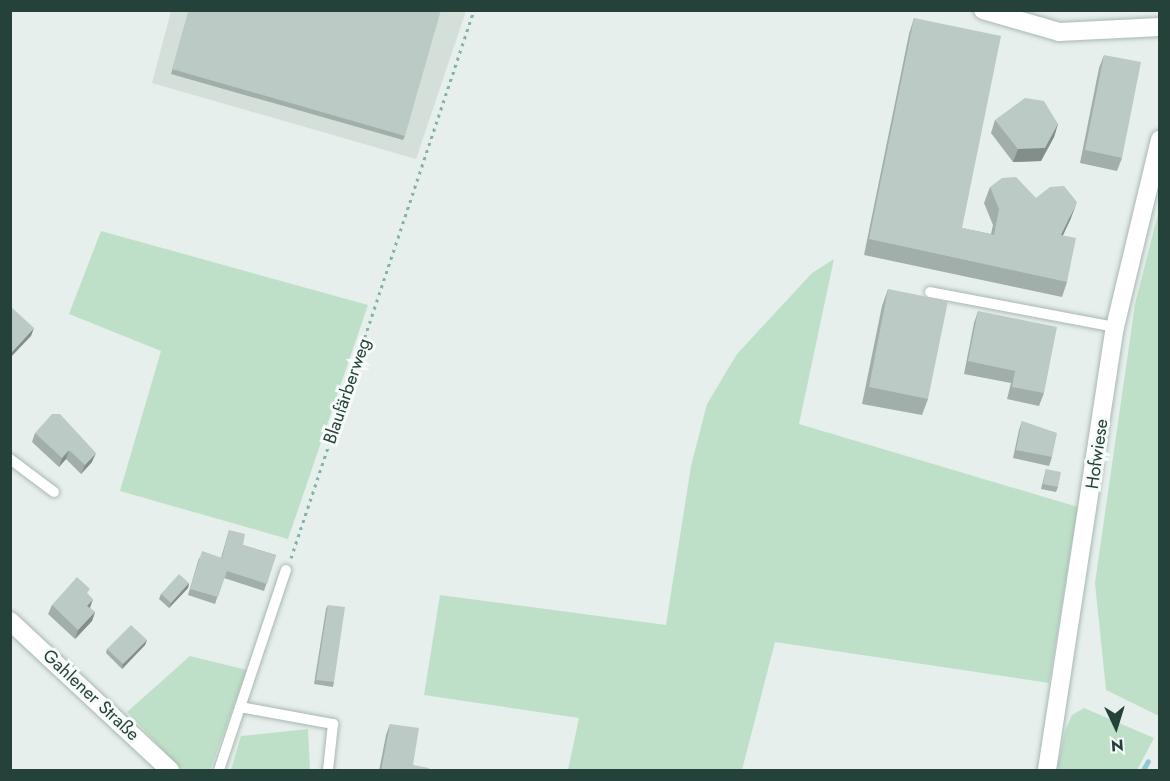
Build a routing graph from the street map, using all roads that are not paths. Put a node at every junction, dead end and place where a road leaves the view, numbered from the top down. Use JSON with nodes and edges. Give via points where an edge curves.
{"nodes":[{"id":1,"x":982,"y":10,"type":"edge"},
{"id":2,"x":1160,"y":27,"type":"edge"},
{"id":3,"x":1160,"y":139,"type":"edge"},
{"id":4,"x":930,"y":292,"type":"dead end"},
{"id":5,"x":1115,"y":327,"type":"junction"},
{"id":6,"x":10,"y":459,"type":"edge"},
{"id":7,"x":54,"y":492,"type":"dead end"},
{"id":8,"x":286,"y":570,"type":"road end"},
{"id":9,"x":10,"y":621,"type":"edge"},
{"id":10,"x":240,"y":707,"type":"junction"},
{"id":11,"x":170,"y":771,"type":"edge"},
{"id":12,"x":219,"y":771,"type":"edge"},
{"id":13,"x":328,"y":771,"type":"edge"},
{"id":14,"x":1047,"y":771,"type":"edge"}],
"edges":[{"from":1,"to":2,"type":"street","via":[[1059,32]]},
{"from":3,"to":5,"type":"street","name":"Hofwiese"},
{"from":4,"to":5,"type":"lane"},
{"from":5,"to":14,"type":"street","name":"Hofwiese"},
{"from":6,"to":7,"type":"lane"},
{"from":8,"to":10,"type":"lane"},
{"from":9,"to":11,"type":"street","name":"Gahlener Straße"},
{"from":10,"to":12,"type":"lane"},
{"from":10,"to":13,"type":"lane","via":[[333,724]]}]}
